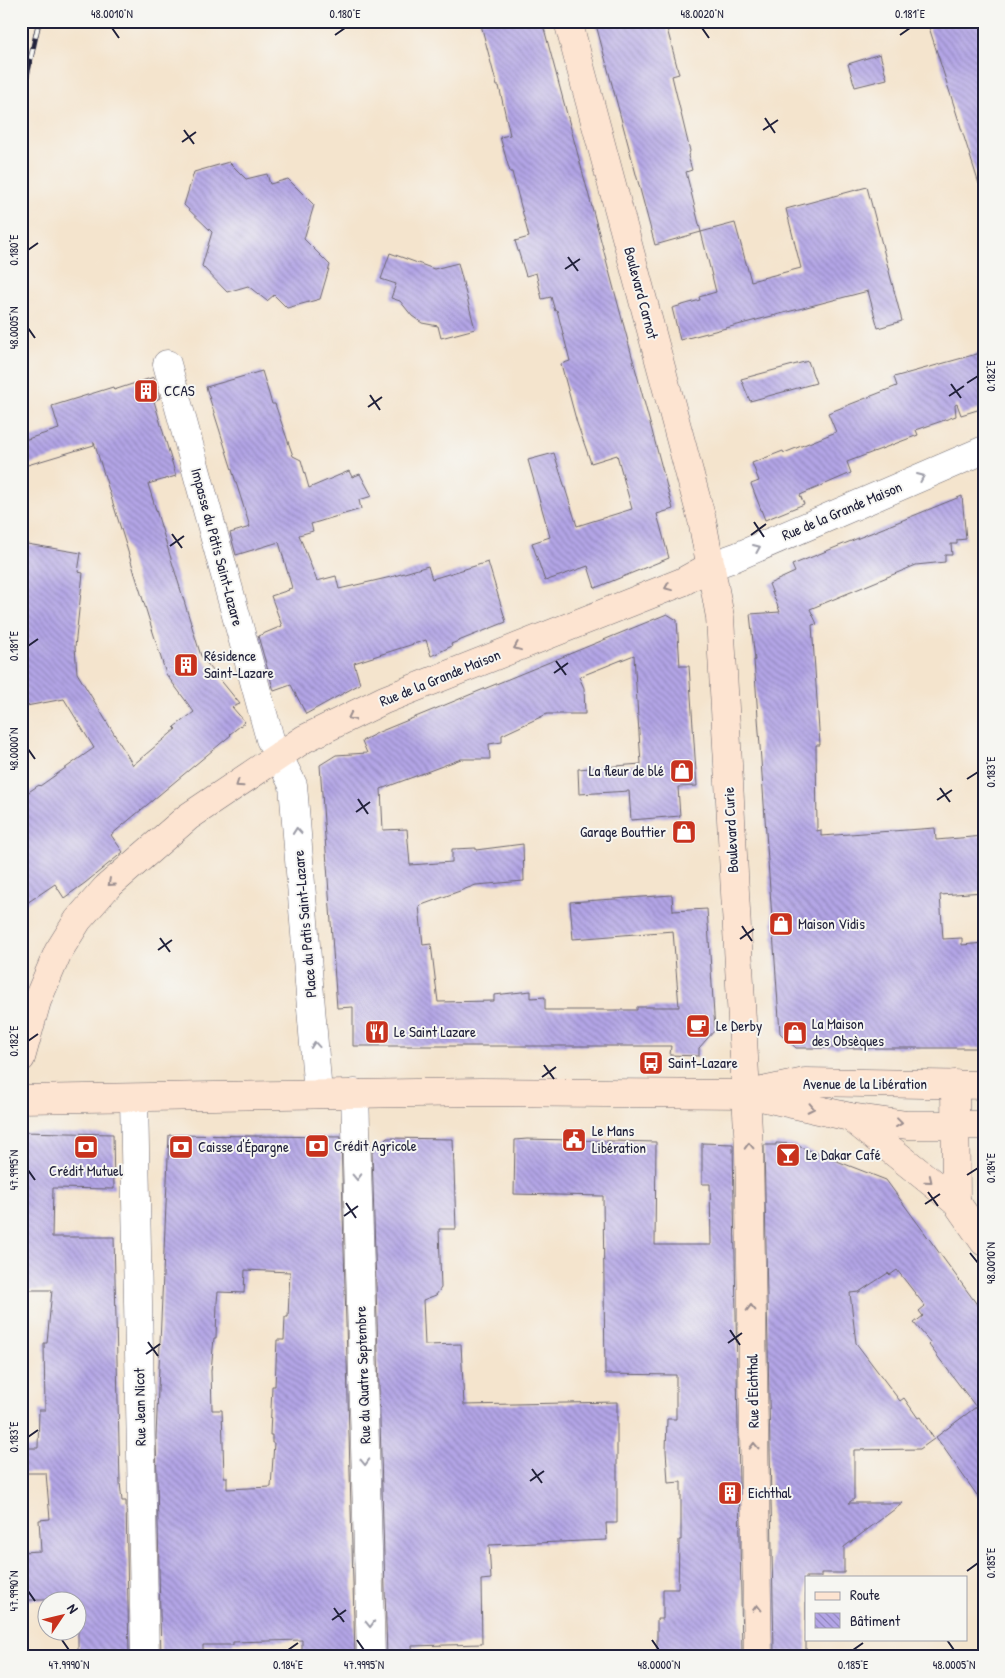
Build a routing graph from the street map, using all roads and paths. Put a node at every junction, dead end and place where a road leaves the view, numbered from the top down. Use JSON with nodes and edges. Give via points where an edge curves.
{"nodes":[{"id":1,"x":568,"y":21,"type":"edge"},
{"id":2,"x":167,"y":364,"type":"dead end"},
{"id":3,"x":984,"y":450,"type":"edge"},
{"id":4,"x":711,"y":566,"type":"junction"},
{"id":5,"x":280,"y":756,"type":"junction"},
{"id":6,"x":21,"y":1058,"type":"edge"},
{"id":7,"x":955,"y":1084,"type":"junction"},
{"id":8,"x":984,"y":1085,"type":"edge"},
{"id":9,"x":355,"y":1093,"type":"junction"},
{"id":10,"x":318,"y":1094,"type":"junction"},
{"id":11,"x":747,"y":1094,"type":"junction"},
{"id":12,"x":21,"y":1098,"type":"edge"},
{"id":13,"x":134,"y":1098,"type":"junction"},
{"id":14,"x":850,"y":1117,"type":"junction"},
{"id":15,"x":955,"y":1124,"type":"junction"},
{"id":16,"x":984,"y":1125,"type":"edge"},
{"id":17,"x":956,"y":1202,"type":"junction"},
{"id":18,"x":984,"y":1242,"type":"edge"},
{"id":19,"x":145,"y":1657,"type":"edge"},
{"id":20,"x":371,"y":1657,"type":"edge"},
{"id":21,"x":758,"y":1657,"type":"edge"}],
"edges":[{"from":1,"to":4,"type":"street","name":"Boulevard Carnot","via":[[702,520]]},
{"from":2,"to":5,"type":"street","name":"Impasse du Pâtis Saint-Lazare","via":[[270,740]]},
{"from":4,"to":3,"type":"street","name":"Rue de la Grande Maison","one_way":true},
{"from":4,"to":5,"type":"street","name":"Rue de la Grande Maison","one_way":true,"via":[[682,582],[384,700],[304,739]]},
{"from":4,"to":11,"type":"street","name":"Boulevard Curie","via":[[720,617]]},
{"from":5,"to":6,"type":"street","name":"Rue de la Grande Maison","one_way":true,"via":[[188,817],[106,888],[78,920],[58,952],[37,1002]]},
{"from":10,"to":5,"type":"street","name":"Place du Patis Saint-Lazare","one_way":true,"via":[[293,785]]},
{"from":7,"to":8,"type":"street","name":"Avenue de la Libération"},
{"from":7,"to":11,"type":"street","name":"Avenue de la Libération","via":[[806,1082]]},
{"from":7,"to":15,"type":"street"},
{"from":9,"to":10,"type":"street"},
{"from":9,"to":11,"type":"street"},
{"from":9,"to":20,"type":"street","name":"Rue du Quatre Septembre","one_way":true},
{"from":10,"to":13,"type":"street"},
{"from":11,"to":14,"type":"street","one_way":true},
{"from":21,"to":11,"type":"street","name":"Rue d'Eichthal","one_way":true},
{"from":12,"to":13,"type":"street"},
{"from":13,"to":19,"type":"street","name":"Rue Jean Nicot"},
{"from":14,"to":15,"type":"street","one_way":true,"via":[[907,1124]]},
{"from":14,"to":17,"type":"street","one_way":true},
{"from":15,"to":16,"type":"street"},
{"from":15,"to":17,"type":"street"},
{"from":17,"to":18,"type":"street"}]}
